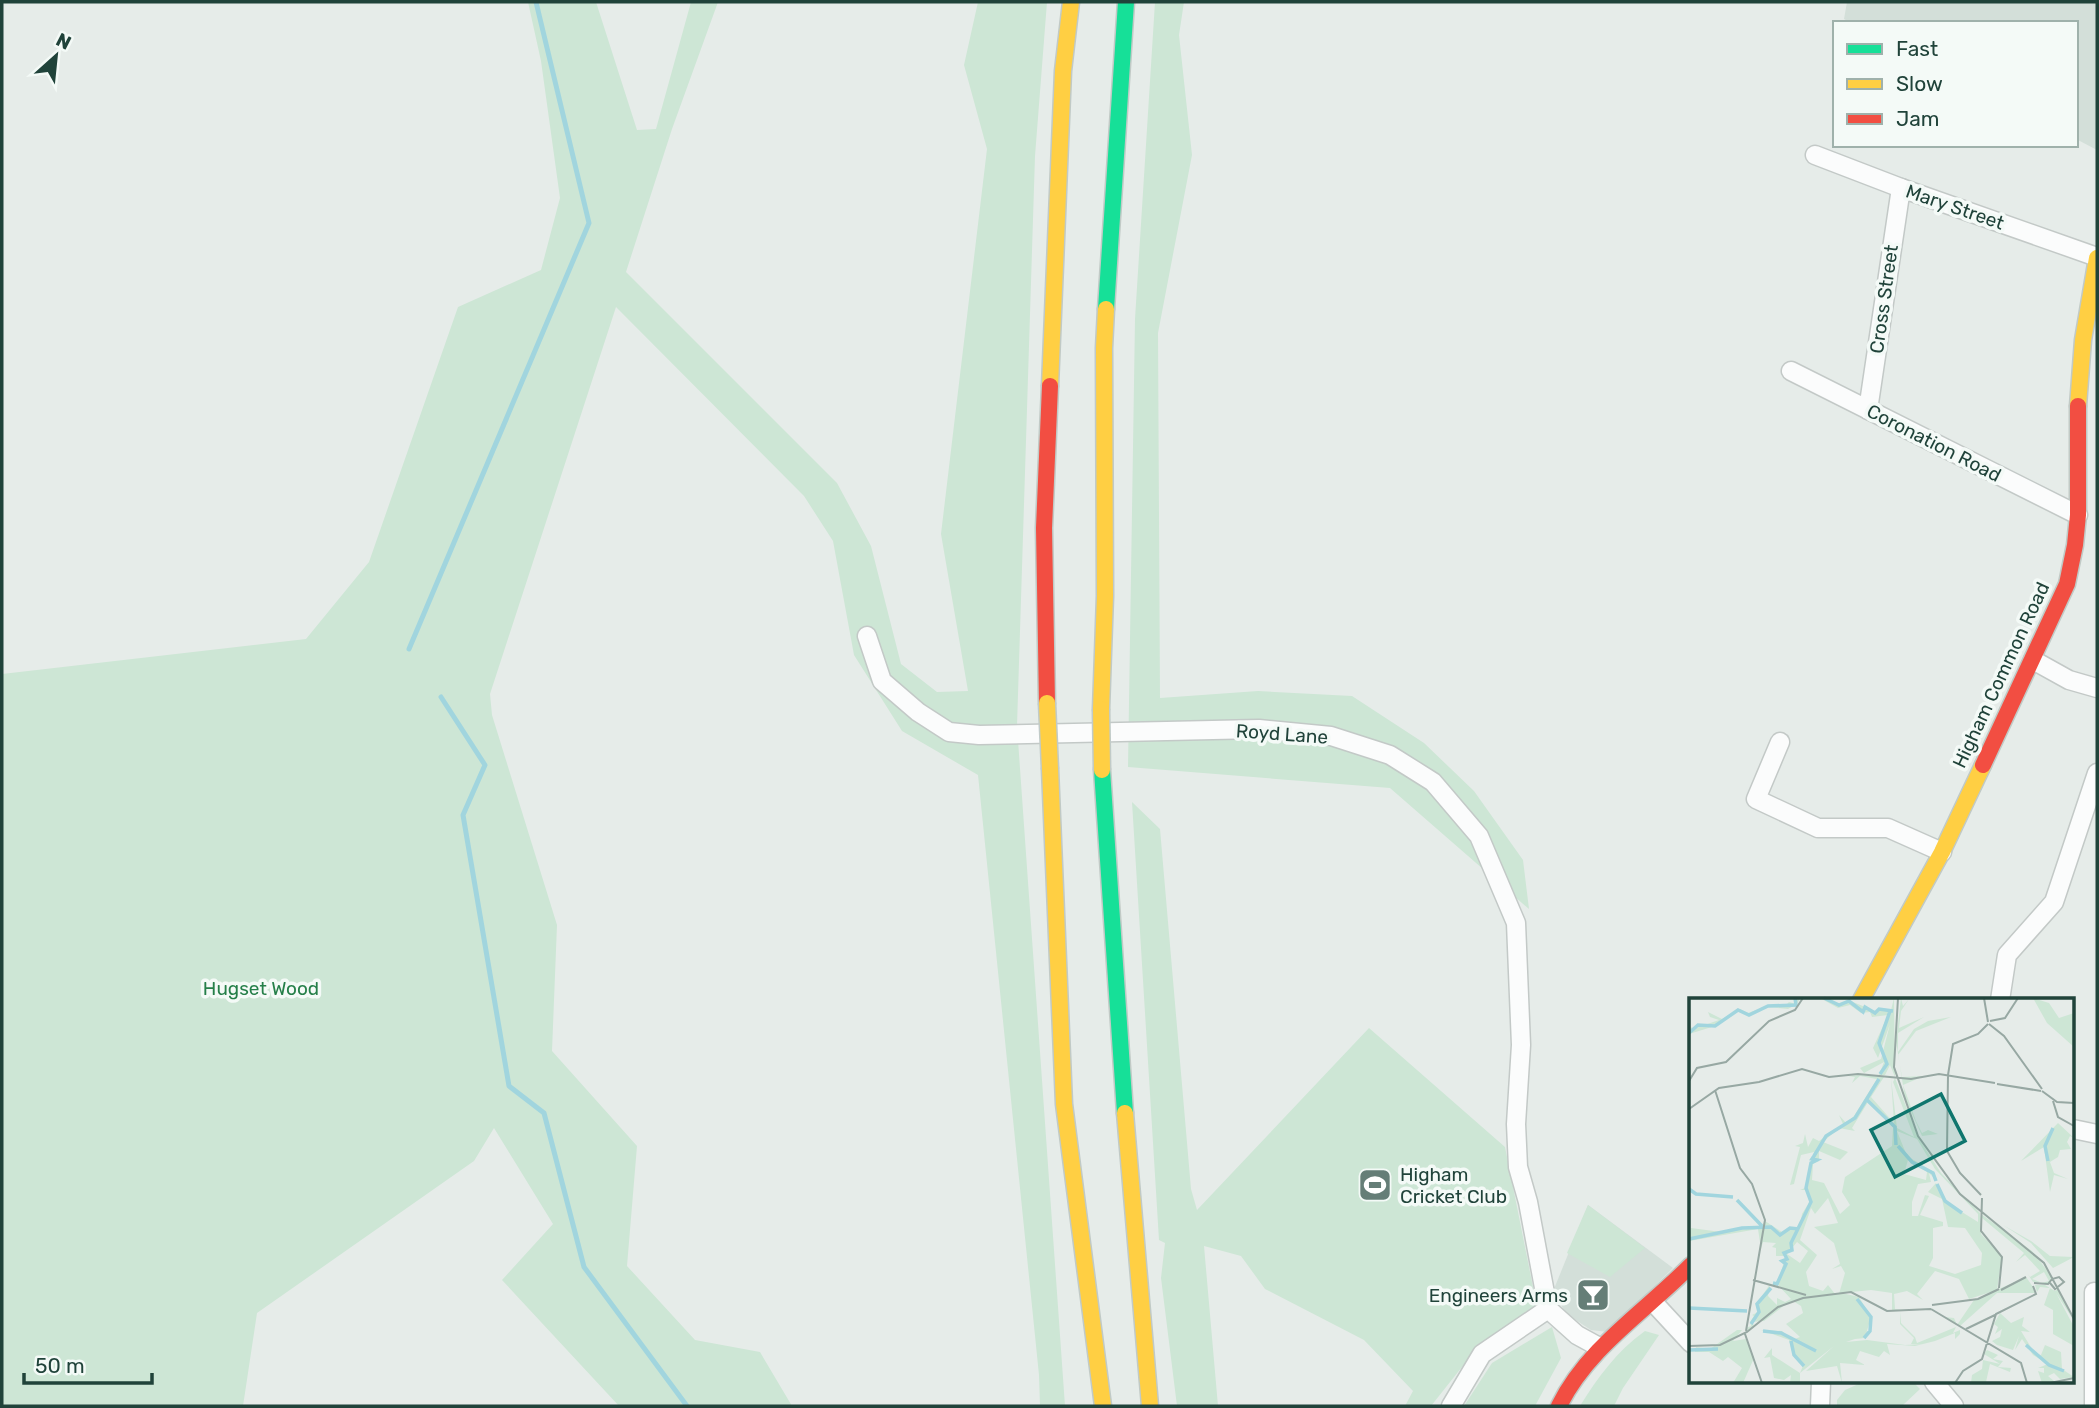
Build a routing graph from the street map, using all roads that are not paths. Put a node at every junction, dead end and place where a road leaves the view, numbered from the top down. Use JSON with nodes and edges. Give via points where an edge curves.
{"nodes":[{"id":1,"x":1071,"y":2,"type":"edge"},
{"id":2,"x":1126,"y":2,"type":"edge"},
{"id":3,"x":1815,"y":155,"type":"dead end"},
{"id":4,"x":1901,"y":188,"type":"junction"},
{"id":5,"x":2097,"y":258,"type":"edge"},
{"id":6,"x":1791,"y":371,"type":"dead end"},
{"id":7,"x":1868,"y":410,"type":"junction"},
{"id":8,"x":2078,"y":515,"type":"junction"},
{"id":9,"x":867,"y":636,"type":"dead end"},
{"id":10,"x":2033,"y":660,"type":"junction"},
{"id":11,"x":2097,"y":688,"type":"edge"},
{"id":12,"x":1780,"y":742,"type":"dead end"},
{"id":13,"x":2097,"y":773,"type":"edge"},
{"id":14,"x":2089,"y":824,"type":"edge"},
{"id":15,"x":1942,"y":852,"type":"junction"},
{"id":16,"x":1862,"y":998,"type":"edge"},
{"id":17,"x":2000,"y":998,"type":"edge"},
{"id":18,"x":2074,"y":1129,"type":"edge"},
{"id":19,"x":2097,"y":1134,"type":"edge"},
{"id":20,"x":1689,"y":1267,"type":"edge"},
{"id":21,"x":2094,"y":1292,"type":"dead end"},
{"id":22,"x":1653,"y":1303,"type":"junction"},
{"id":23,"x":1548,"y":1309,"type":"junction"},
{"id":24,"x":1689,"y":1341,"type":"edge"},
{"id":25,"x":1599,"y":1348,"type":"junction"},
{"id":26,"x":1821,"y":1384,"type":"edge"},
{"id":27,"x":1936,"y":1384,"type":"edge"},
{"id":28,"x":1103,"y":1406,"type":"edge"},
{"id":29,"x":1150,"y":1406,"type":"edge"},
{"id":30,"x":1451,"y":1406,"type":"edge"},
{"id":31,"x":1559,"y":1406,"type":"edge"},
{"id":32,"x":1820,"y":1406,"type":"edge"},
{"id":33,"x":1954,"y":1406,"type":"edge"},
{"id":34,"x":2094,"y":1406,"type":"edge"}],
"edges":[{"from":1,"to":28,"type":"main road","bridge":true,"via":[[1063,71],[1044,527],[1047,703],[1064,1104]]},
{"from":2,"to":29,"type":"main road","bridge":true,"via":[[1104,348],[1102,770],[1131,1203]]},
{"from":3,"to":4,"type":"street","name":"Mary Street"},
{"from":4,"to":5,"type":"street","name":"Mary Street"},
{"from":4,"to":7,"type":"street","name":"Cross Street"},
{"from":5,"to":8,"type":"main road","name":"Higham Common Road","via":[[2078,390]]},
{"from":6,"to":7,"type":"street","name":"Coronation Road"},
{"from":7,"to":8,"type":"street","name":"Coronation Road"},
{"from":8,"to":10,"type":"main road","name":"Higham Common Road","via":[[2067,584]]},
{"from":9,"to":23,"type":"street","name":"Royd Lane","via":[[883,681],[949,732],[1259,729],[1331,736],[1390,755],[1433,782],[1479,836],[1516,923],[1521,1045],[1518,1167]]},
{"from":10,"to":11,"type":"street"},
{"from":10,"to":15,"type":"main road","name":"Higham Common Road"},
{"from":12,"to":15,"type":"street","via":[[1756,799],[1818,828],[1888,828]]},
{"from":13,"to":14,"type":"street"},
{"from":14,"to":17,"type":"street","via":[[2054,902],[2007,955]]},
{"from":15,"to":16,"type":"main road","name":"Higham Common Road"},
{"from":18,"to":19,"type":"street"},
{"from":20,"to":22,"type":"main road"},
{"from":21,"to":34,"type":"street"},
{"from":22,"to":24,"type":"street"},
{"from":22,"to":25,"type":"main road"},
{"from":23,"to":25,"type":"street"},
{"from":23,"to":30,"type":"street","via":[[1482,1354]]},
{"from":25,"to":31,"type":"main road","via":[[1568,1385]]},
{"from":26,"to":32,"type":"street"},
{"from":27,"to":33,"type":"street"}]}
